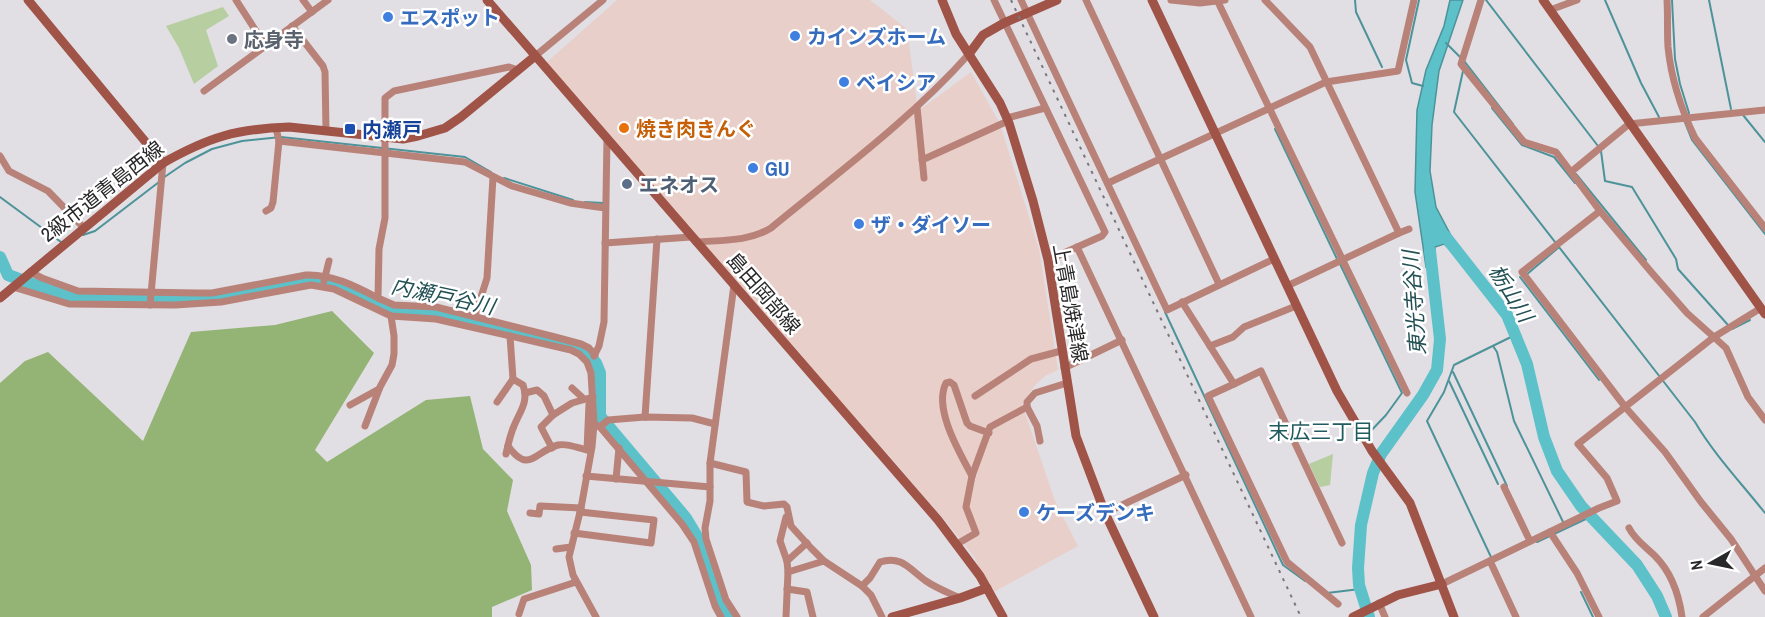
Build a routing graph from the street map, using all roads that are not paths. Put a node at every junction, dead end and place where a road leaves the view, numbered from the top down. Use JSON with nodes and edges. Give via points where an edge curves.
{"nodes":[{"id":1,"x":28,"y":0,"type":"edge"},
{"id":2,"x":236,"y":0,"type":"edge"},
{"id":3,"x":303,"y":0,"type":"edge"},
{"id":4,"x":328,"y":0,"type":"edge"},
{"id":5,"x":487,"y":0,"type":"edge"},
{"id":6,"x":603,"y":0,"type":"edge"},
{"id":7,"x":942,"y":0,"type":"edge"},
{"id":8,"x":994,"y":0,"type":"edge"},
{"id":9,"x":1021,"y":0,"type":"edge"},
{"id":10,"x":1058,"y":0,"type":"edge"},
{"id":11,"x":1086,"y":0,"type":"edge"},
{"id":12,"x":1152,"y":0,"type":"edge"},
{"id":13,"x":1171,"y":0,"type":"edge"},
{"id":14,"x":1264,"y":0,"type":"edge"},
{"id":15,"x":1414,"y":0,"type":"edge"},
{"id":16,"x":1481,"y":0,"type":"edge"},
{"id":17,"x":1543,"y":0,"type":"edge"},
{"id":18,"x":1577,"y":0,"type":"edge"},
{"id":19,"x":1667,"y":0,"type":"edge"},
{"id":20,"x":1218,"y":1,"type":"edge"},
{"id":21,"x":1550,"y":10,"type":"junction"},
{"id":22,"x":312,"y":12,"type":"junction"},
{"id":23,"x":1027,"y":14,"type":"junction"},
{"id":24,"x":1004,"y":23,"type":"junction"},
{"id":25,"x":292,"y":26,"type":"junction"},
{"id":26,"x":265,"y":45,"type":"junction"},
{"id":27,"x":969,"y":54,"type":"junction"},
{"id":28,"x":534,"y":57,"type":"junction"},
{"id":29,"x":518,"y":70,"type":"junction"},
{"id":30,"x":1326,"y":82,"type":"junction"},
{"id":31,"x":204,"y":91,"type":"dead end"},
{"id":32,"x":917,"y":107,"type":"junction"},
{"id":33,"x":1045,"y":108,"type":"junction"},
{"id":34,"x":1266,"y":110,"type":"junction"},
{"id":35,"x":1765,"y":110,"type":"edge"},
{"id":36,"x":1685,"y":118,"type":"junction"},
{"id":37,"x":1007,"y":120,"type":"junction"},
{"id":38,"x":1629,"y":124,"type":"junction"},
{"id":39,"x":276,"y":128,"type":"junction"},
{"id":40,"x":326,"y":131,"type":"junction"},
{"id":41,"x":1215,"y":133,"type":"junction"},
{"id":42,"x":385,"y":137,"type":"junction"},
{"id":43,"x":607,"y":138,"type":"junction"},
{"id":44,"x":279,"y":141,"type":"junction"},
{"id":45,"x":385,"y":153,"type":"junction"},
{"id":46,"x":0,"y":156,"type":"edge"},
{"id":47,"x":1159,"y":159,"type":"junction"},
{"id":48,"x":922,"y":160,"type":"junction"},
{"id":49,"x":163,"y":163,"type":"junction"},
{"id":50,"x":0,"y":169,"type":"edge"},
{"id":51,"x":9,"y":171,"type":"junction"},
{"id":52,"x":1571,"y":172,"type":"junction"},
{"id":53,"x":493,"y":177,"type":"junction"},
{"id":54,"x":924,"y":178,"type":"dead end"},
{"id":55,"x":1108,"y":183,"type":"junction"},
{"id":56,"x":605,"y":208,"type":"junction"},
{"id":57,"x":266,"y":211,"type":"dead end"},
{"id":58,"x":1600,"y":211,"type":"junction"},
{"id":59,"x":84,"y":228,"type":"junction"},
{"id":60,"x":1765,"y":228,"type":"edge"},
{"id":61,"x":1409,"y":229,"type":"dead end"},
{"id":62,"x":1399,"y":233,"type":"junction"},
{"id":63,"x":657,"y":239,"type":"junction"},
{"id":64,"x":694,"y":239,"type":"junction"},
{"id":65,"x":605,"y":243,"type":"junction"},
{"id":66,"x":1077,"y":247,"type":"junction"},
{"id":67,"x":1274,"y":259,"type":"junction"},
{"id":68,"x":1048,"y":260,"type":"junction"},
{"id":69,"x":1343,"y":260,"type":"junction"},
{"id":70,"x":329,"y":261,"type":"dead end"},
{"id":71,"x":30,"y":272,"type":"junction"},
{"id":72,"x":306,"y":275,"type":"junction"},
{"id":73,"x":325,"y":277,"type":"junction"},
{"id":74,"x":52,"y":282,"type":"junction"},
{"id":75,"x":348,"y":283,"type":"junction"},
{"id":76,"x":1219,"y":284,"type":"junction"},
{"id":77,"x":734,"y":285,"type":"junction"},
{"id":78,"x":307,"y":286,"type":"junction"},
{"id":79,"x":323,"y":286,"type":"junction"},
{"id":80,"x":1287,"y":286,"type":"junction"},
{"id":81,"x":13,"y":287,"type":"junction"},
{"id":82,"x":151,"y":291,"type":"junction"},
{"id":83,"x":345,"y":294,"type":"junction"},
{"id":84,"x":0,"y":298,"type":"edge"},
{"id":85,"x":48,"y":298,"type":"junction"},
{"id":86,"x":378,"y":298,"type":"junction"},
{"id":87,"x":1182,"y":302,"type":"junction"},
{"id":88,"x":394,"y":304,"type":"junction"},
{"id":89,"x":150,"y":305,"type":"junction"},
{"id":90,"x":1296,"y":306,"type":"junction"},
{"id":91,"x":1762,"y":306,"type":"edge"},
{"id":92,"x":392,"y":316,"type":"junction"},
{"id":93,"x":475,"y":316,"type":"junction"},
{"id":94,"x":494,"y":321,"type":"junction"},
{"id":95,"x":491,"y":332,"type":"junction"},
{"id":96,"x":510,"y":336,"type":"junction"},
{"id":97,"x":1714,"y":337,"type":"junction"},
{"id":98,"x":1122,"y":340,"type":"junction"},
{"id":99,"x":1210,"y":346,"type":"junction"},
{"id":100,"x":1061,"y":351,"type":"junction"},
{"id":101,"x":595,"y":355,"type":"junction"},
{"id":102,"x":587,"y":362,"type":"junction"},
{"id":103,"x":1064,"y":368,"type":"junction"},
{"id":104,"x":513,"y":379,"type":"junction"},
{"id":105,"x":1067,"y":383,"type":"junction"},
{"id":106,"x":1234,"y":384,"type":"junction"},
{"id":107,"x":572,"y":388,"type":"dead end"},
{"id":108,"x":379,"y":389,"type":"junction"},
{"id":109,"x":525,"y":393,"type":"junction"},
{"id":110,"x":1407,"y":393,"type":"dead end"},
{"id":111,"x":975,"y":396,"type":"dead end"},
{"id":112,"x":589,"y":398,"type":"junction"},
{"id":113,"x":497,"y":402,"type":"dead end"},
{"id":114,"x":350,"y":405,"type":"dead end"},
{"id":115,"x":1027,"y":406,"type":"junction"},
{"id":116,"x":1626,"y":408,"type":"junction"},
{"id":117,"x":553,"y":416,"type":"junction"},
{"id":118,"x":645,"y":417,"type":"junction"},
{"id":119,"x":1765,"y":420,"type":"edge"},
{"id":120,"x":715,"y":424,"type":"junction"},
{"id":121,"x":597,"y":425,"type":"junction"},
{"id":122,"x":365,"y":426,"type":"dead end"},
{"id":123,"x":988,"y":433,"type":"junction"},
{"id":124,"x":1040,"y":441,"type":"dead end"},
{"id":125,"x":552,"y":448,"type":"junction"},
{"id":126,"x":619,"y":448,"type":"junction"},
{"id":127,"x":587,"y":450,"type":"junction"},
{"id":128,"x":710,"y":463,"type":"junction"},
{"id":129,"x":587,"y":473,"type":"junction"},
{"id":130,"x":1186,"y":475,"type":"junction"},
{"id":131,"x":972,"y":477,"type":"junction"},
{"id":132,"x":616,"y":479,"type":"junction"},
{"id":133,"x":647,"y":482,"type":"junction"},
{"id":134,"x":710,"y":487,"type":"junction"},
{"id":135,"x":1504,"y":487,"type":"dead end"},
{"id":136,"x":580,"y":510,"type":"junction"},
{"id":137,"x":788,"y":512,"type":"junction"},
{"id":138,"x":530,"y":513,"type":"dead end"},
{"id":139,"x":1105,"y":513,"type":"junction"},
{"id":140,"x":1629,"y":528,"type":"dead end"},
{"id":141,"x":1550,"y":532,"type":"junction"},
{"id":142,"x":574,"y":533,"type":"junction"},
{"id":143,"x":1530,"y":541,"type":"junction"},
{"id":144,"x":807,"y":543,"type":"junction"},
{"id":145,"x":1342,"y":543,"type":"dead end"},
{"id":146,"x":957,"y":544,"type":"junction"},
{"id":147,"x":571,"y":547,"type":"junction"},
{"id":148,"x":556,"y":549,"type":"dead end"},
{"id":149,"x":787,"y":561,"type":"junction"},
{"id":150,"x":824,"y":561,"type":"junction"},
{"id":151,"x":1490,"y":561,"type":"junction"},
{"id":152,"x":1765,"y":568,"type":"edge"},
{"id":153,"x":788,"y":572,"type":"junction"},
{"id":154,"x":1756,"y":576,"type":"junction"},
{"id":155,"x":576,"y":582,"type":"junction"},
{"id":156,"x":1442,"y":584,"type":"junction"},
{"id":157,"x":862,"y":586,"type":"junction"},
{"id":158,"x":987,"y":588,"type":"junction"},
{"id":159,"x":787,"y":589,"type":"junction"},
{"id":160,"x":1765,"y":591,"type":"edge"},
{"id":161,"x":960,"y":598,"type":"junction"},
{"id":162,"x":1338,"y":604,"type":"dead end"},
{"id":163,"x":1378,"y":604,"type":"junction"},
{"id":164,"x":928,"y":612,"type":"edge"},
{"id":165,"x":519,"y":614,"type":"dead end"},
{"id":166,"x":596,"y":617,"type":"edge"},
{"id":167,"x":721,"y":617,"type":"edge"},
{"id":168,"x":736,"y":617,"type":"edge"},
{"id":169,"x":786,"y":617,"type":"edge"},
{"id":170,"x":813,"y":617,"type":"edge"},
{"id":171,"x":882,"y":617,"type":"edge"},
{"id":172,"x":892,"y":617,"type":"edge"},
{"id":173,"x":1003,"y":617,"type":"edge"},
{"id":174,"x":1154,"y":617,"type":"edge"},
{"id":175,"x":1251,"y":617,"type":"edge"},
{"id":176,"x":1353,"y":617,"type":"edge"},
{"id":177,"x":1385,"y":617,"type":"edge"},
{"id":178,"x":1454,"y":617,"type":"edge"},
{"id":179,"x":1516,"y":617,"type":"edge"},
{"id":180,"x":1599,"y":617,"type":"edge"},
{"id":181,"x":1682,"y":617,"type":"edge"},
{"id":182,"x":1703,"y":617,"type":"edge"}],
"edges":[{"from":1,"to":49,"type":"street"},
{"from":2,"to":26,"type":"street"},
{"from":3,"to":22,"type":"street"},
{"from":4,"to":22,"type":"street"},
{"from":5,"to":28,"type":"street","name":"島田岡部線"},
{"from":6,"to":28,"type":"street"},
{"from":7,"to":27,"type":"street","name":"上青島焼津線"},
{"from":8,"to":24,"type":"street"},
{"from":9,"to":23,"type":"street"},
{"from":10,"to":23,"type":"street"},
{"from":11,"to":47,"type":"street"},
{"from":12,"to":41,"type":"street"},
{"from":13,"to":20,"type":"street"},
{"from":14,"to":30,"type":"street","via":[[1308,43]]},
{"from":15,"to":30,"type":"street","via":[[1398,71]]},
{"from":16,"to":52,"type":"street","via":[[1461,64],[1524,142],[1556,152]]},
{"from":17,"to":21,"type":"street"},
{"from":18,"to":21,"type":"street"},
{"from":19,"to":36,"type":"street","via":[[1668,48]]},
{"from":20,"to":34,"type":"street"},
{"from":21,"to":38,"type":"street"},
{"from":22,"to":25,"type":"street"},
{"from":23,"to":24,"type":"street"},
{"from":23,"to":55,"type":"street"},
{"from":24,"to":27,"type":"street","via":[[983,35]]},
{"from":24,"to":33,"type":"street"},
{"from":25,"to":26,"type":"street"},
{"from":25,"to":40,"type":"street","via":[[325,72]]},
{"from":26,"to":31,"type":"street"},
{"from":27,"to":32,"type":"street"},
{"from":27,"to":37,"type":"street","name":"上青島焼津線"},
{"from":28,"to":29,"type":"street","name":"2級市道青島西線"},
{"from":28,"to":43,"type":"street","name":"島田岡部線"},
{"from":29,"to":42,"type":"street","name":"2級市道青島西線","via":[[445,128],[403,139]]},
{"from":29,"to":42,"type":"street","via":[[509,67],[394,91],[385,98]]},
{"from":30,"to":34,"type":"street"},
{"from":30,"to":62,"type":"street"},
{"from":32,"to":48,"type":"street"},
{"from":32,"to":64,"type":"street","via":[[771,228],[748,238]]},
{"from":33,"to":37,"type":"street"},
{"from":33,"to":66,"type":"street","via":[[1105,232]]},
{"from":34,"to":41,"type":"street"},
{"from":34,"to":69,"type":"street"},
{"from":35,"to":36,"type":"street"},
{"from":36,"to":38,"type":"street"},
{"from":36,"to":60,"type":"street","via":[[1695,138]]},
{"from":37,"to":48,"type":"street"},
{"from":37,"to":68,"type":"street","name":"上青島焼津線"},
{"from":38,"to":52,"type":"street"},
{"from":38,"to":91,"type":"street"},
{"from":39,"to":40,"type":"street","name":"2級市道青島西線"},
{"from":39,"to":44,"type":"street"},
{"from":39,"to":49,"type":"street","name":"2級市道青島西線","via":[[209,139]]},
{"from":40,"to":42,"type":"street","name":"2級市道青島西線"},
{"from":41,"to":47,"type":"street"},
{"from":41,"to":67,"type":"street"},
{"from":42,"to":45,"type":"street"},
{"from":43,"to":56,"type":"street"},
{"from":43,"to":64,"type":"street","name":"島田岡部線"},
{"from":44,"to":45,"type":"street"},
{"from":44,"to":57,"type":"street","via":[[273,202]]},
{"from":45,"to":53,"type":"street","via":[[465,162]]},
{"from":45,"to":86,"type":"street","via":[[385,218],[379,249]]},
{"from":46,"to":51,"type":"street"},
{"from":47,"to":55,"type":"street"},
{"from":47,"to":76,"type":"street"},
{"from":48,"to":54,"type":"street"},
{"from":49,"to":59,"type":"street","name":"2級市道青島西線"},
{"from":49,"to":82,"type":"street"},
{"from":50,"to":51,"type":"street"},
{"from":51,"to":59,"type":"street","via":[[48,191]]},
{"from":52,"to":58,"type":"street"},
{"from":53,"to":56,"type":"street","via":[[570,203]]},
{"from":53,"to":93,"type":"street","via":[[487,278]]},
{"from":55,"to":87,"type":"street","via":[[1167,310]]},
{"from":56,"to":65,"type":"street"},
{"from":58,"to":97,"type":"street","via":[[1680,305]]},
{"from":58,"to":116,"type":"street","via":[[1522,272]]},
{"from":59,"to":71,"type":"street","name":"2級市道青島西線"},
{"from":61,"to":62,"type":"street"},
{"from":62,"to":69,"type":"street"},
{"from":63,"to":64,"type":"street"},
{"from":63,"to":65,"type":"street"},
{"from":63,"to":118,"type":"street"},
{"from":64,"to":77,"type":"street","name":"島田岡部線"},
{"from":65,"to":101,"type":"street","via":[[604,322]]},
{"from":66,"to":68,"type":"street"},
{"from":66,"to":98,"type":"street"},
{"from":67,"to":76,"type":"street"},
{"from":67,"to":80,"type":"street"},
{"from":68,"to":100,"type":"street","name":"上青島焼津線"},
{"from":69,"to":80,"type":"street"},
{"from":69,"to":110,"type":"street"},
{"from":70,"to":73,"type":"street"},
{"from":71,"to":74,"type":"street"},
{"from":71,"to":81,"type":"street","name":"2級市道青島西線"},
{"from":72,"to":73,"type":"street"},
{"from":72,"to":78,"type":"street"},
{"from":72,"to":82,"type":"street","via":[[212,294]]},
{"from":73,"to":75,"type":"street"},
{"from":73,"to":79,"type":"street"},
{"from":74,"to":82,"type":"street","via":[[78,291]]},
{"from":74,"to":85,"type":"street"},
{"from":75,"to":83,"type":"street"},
{"from":75,"to":86,"type":"street"},
{"from":76,"to":87,"type":"street"},
{"from":77,"to":120,"type":"street"},
{"from":77,"to":146,"type":"street","name":"島田岡部線"},
{"from":78,"to":79,"type":"street"},
{"from":78,"to":89,"type":"street","via":[[221,302]]},
{"from":79,"to":83,"type":"street"},
{"from":80,"to":90,"type":"street"},
{"from":81,"to":84,"type":"street","name":"2級市道青島西線"},
{"from":81,"to":85,"type":"street"},
{"from":82,"to":89,"type":"street"},
{"from":83,"to":92,"type":"street"},
{"from":85,"to":89,"type":"street","via":[[69,304]]},
{"from":86,"to":88,"type":"street"},
{"from":87,"to":99,"type":"street"},
{"from":88,"to":92,"type":"street"},
{"from":88,"to":93,"type":"street","via":[[436,307]]},
{"from":90,"to":99,"type":"street"},
{"from":90,"to":156,"type":"street","via":[[1336,391],[1372,451],[1410,503]]},
{"from":91,"to":97,"type":"street"},
{"from":92,"to":95,"type":"street","via":[[436,319]]},
{"from":92,"to":108,"type":"street","via":[[394,354]]},
{"from":93,"to":94,"type":"street"},
{"from":94,"to":95,"type":"street"},
{"from":94,"to":101,"type":"street","via":[[581,344]]},
{"from":95,"to":96,"type":"street"},
{"from":96,"to":102,"type":"street","via":[[571,350]]},
{"from":96,"to":104,"type":"street"},
{"from":97,"to":116,"type":"street"},
{"from":97,"to":119,"type":"street","via":[[1726,348],[1748,397]]},
{"from":98,"to":103,"type":"street"},
{"from":98,"to":130,"type":"street"},
{"from":99,"to":106,"type":"street"},
{"from":100,"to":103,"type":"street","name":"上青島焼津線"},
{"from":100,"to":111,"type":"street","via":[[1031,359]]},
{"from":101,"to":102,"type":"street"},
{"from":102,"to":112,"type":"street","via":[[591,373]]},
{"from":103,"to":105,"type":"street","name":"上青島焼津線"},
{"from":104,"to":109,"type":"street","via":[[523,385]]},
{"from":104,"to":113,"type":"street"},
{"from":105,"to":115,"type":"street","via":[[1035,393]]},
{"from":105,"to":139,"type":"street","name":"上青島焼津線","via":[[1076,436]]},
{"from":106,"to":145,"type":"street","via":[[1261,370]]},
{"from":106,"to":162,"type":"street","via":[[1208,396],[1287,562]]},
{"from":107,"to":112,"type":"street"},
{"from":108,"to":114,"type":"street"},
{"from":108,"to":122,"type":"street"},
{"from":109,"to":117,"type":"street","via":[[537,390]]},
{"from":109,"to":125,"type":"street","via":[[524,409],[514,425],[507,450],[525,460]]},
{"from":112,"to":117,"type":"street","via":[[572,402]]},
{"from":112,"to":121,"type":"street"},
{"from":112,"to":127,"type":"street"},
{"from":115,"to":123,"type":"street"},
{"from":115,"to":124,"type":"street"},
{"from":116,"to":141,"type":"street","via":[[1578,444],[1607,478],[1617,501]]},
{"from":116,"to":154,"type":"street","via":[[1665,452]]},
{"from":117,"to":125,"type":"street","via":[[541,427]]},
{"from":118,"to":120,"type":"street","via":[[692,418]]},
{"from":118,"to":121,"type":"street","via":[[608,420]]},
{"from":120,"to":128,"type":"street"},
{"from":121,"to":126,"type":"street"},
{"from":121,"to":129,"type":"street"},
{"from":123,"to":131,"type":"street"},
{"from":123,"to":131,"type":"street","via":[[967,423],[954,385],[946,383],[944,410]]},
{"from":125,"to":127,"type":"street","via":[[568,445]]},
{"from":126,"to":132,"type":"street"},
{"from":126,"to":133,"type":"street"},
{"from":127,"to":129,"type":"street"},
{"from":128,"to":134,"type":"street"},
{"from":128,"to":137,"type":"street","via":[[746,472],[747,502],[764,506],[784,504]]},
{"from":129,"to":132,"type":"street"},
{"from":129,"to":136,"type":"street"},
{"from":130,"to":139,"type":"street"},
{"from":130,"to":175,"type":"street"},
{"from":131,"to":146,"type":"street","via":[[966,507],[976,533]]},
{"from":132,"to":133,"type":"street"},
{"from":133,"to":134,"type":"street"},
{"from":133,"to":167,"type":"street","via":[[694,542]]},
{"from":134,"to":168,"type":"street","via":[[706,539],[726,600]]},
{"from":135,"to":143,"type":"street"},
{"from":136,"to":138,"type":"street","via":[[540,506],[539,514]]},
{"from":136,"to":142,"type":"street"},
{"from":136,"to":142,"type":"street","via":[[654,520],[651,543]]},
{"from":137,"to":144,"type":"street","via":[[791,526]]},
{"from":137,"to":149,"type":"street","via":[[780,541]]},
{"from":139,"to":174,"type":"street","name":"上青島焼津線"},
{"from":140,"to":181,"type":"street","via":[[1667,572],[1675,586]]},
{"from":141,"to":143,"type":"street"},
{"from":141,"to":180,"type":"street"},
{"from":142,"to":147,"type":"street"},
{"from":143,"to":151,"type":"street"},
{"from":144,"to":149,"type":"street"},
{"from":144,"to":150,"type":"street"},
{"from":146,"to":158,"type":"street","name":"島田岡部線"},
{"from":147,"to":148,"type":"street"},
{"from":147,"to":155,"type":"street","via":[[569,557]]},
{"from":149,"to":153,"type":"street"},
{"from":150,"to":153,"type":"street"},
{"from":150,"to":157,"type":"street"},
{"from":151,"to":156,"type":"street"},
{"from":151,"to":179,"type":"street"},
{"from":152,"to":154,"type":"street"},
{"from":153,"to":159,"type":"street"},
{"from":154,"to":160,"type":"street"},
{"from":154,"to":182,"type":"street"},
{"from":155,"to":165,"type":"street","via":[[524,599]]},
{"from":155,"to":166,"type":"street"},
{"from":156,"to":163,"type":"street"},
{"from":156,"to":178,"type":"street"},
{"from":157,"to":161,"type":"street","via":[[880,562],[893,560]]},
{"from":157,"to":171,"type":"street"},
{"from":158,"to":161,"type":"street"},
{"from":158,"to":173,"type":"street","name":"島田岡部線"},
{"from":159,"to":169,"type":"street"},
{"from":159,"to":170,"type":"street","via":[[807,592]]},
{"from":161,"to":164,"type":"street"},
{"from":163,"to":176,"type":"street"},
{"from":163,"to":177,"type":"street"},
{"from":164,"to":172,"type":"street"}]}
